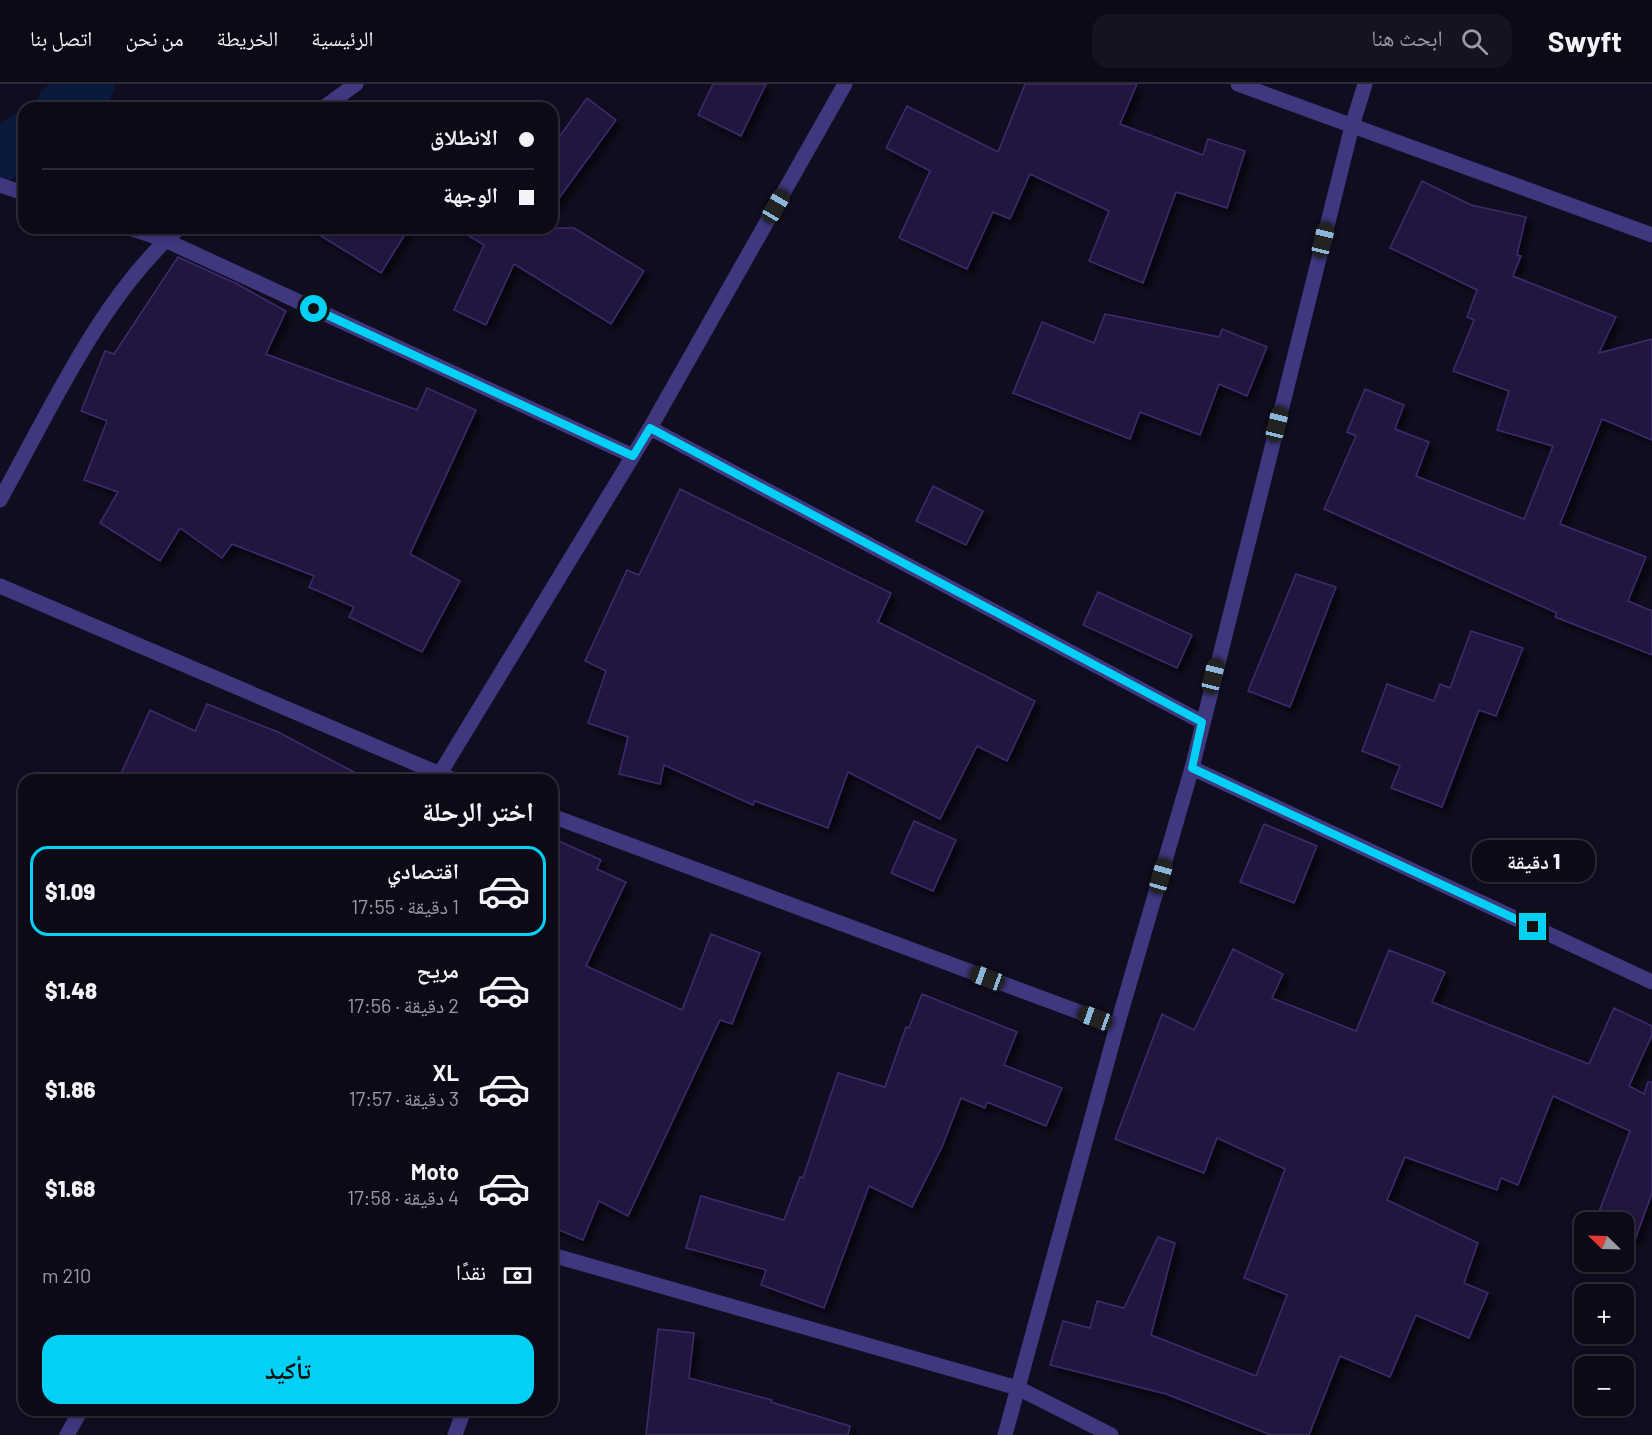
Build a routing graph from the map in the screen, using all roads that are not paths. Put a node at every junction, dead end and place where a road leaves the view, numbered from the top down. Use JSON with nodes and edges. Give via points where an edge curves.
{"nodes":[{"id":1,"x":356,"y":84,"type":"edge"},
{"id":2,"x":844,"y":84,"type":"edge"},
{"id":3,"x":1238,"y":84,"type":"edge"},
{"id":4,"x":1365,"y":84,"type":"edge"},
{"id":5,"x":331,"y":102,"type":"edge"},
{"id":6,"x":1352,"y":126,"type":"junction"},
{"id":7,"x":0,"y":185,"type":"edge"},
{"id":8,"x":18,"y":191,"type":"edge"},
{"id":9,"x":147,"y":234,"type":"edge"},
{"id":10,"x":172,"y":234,"type":"edge"},
{"id":11,"x":1652,"y":235,"type":"edge"},
{"id":12,"x":165,"y":240,"type":"junction"},
{"id":13,"x":650,"y":428,"type":"junction"},
{"id":14,"x":633,"y":456,"type":"junction"},
{"id":15,"x":0,"y":500,"type":"edge"},
{"id":16,"x":0,"y":586,"type":"edge"},
{"id":17,"x":1202,"y":722,"type":"junction"},
{"id":18,"x":1192,"y":768,"type":"junction"},
{"id":19,"x":431,"y":774,"type":"edge"},
{"id":20,"x":440,"y":774,"type":"edge"},
{"id":21,"x":558,"y":818,"type":"edge"},
{"id":22,"x":1652,"y":982,"type":"edge"},
{"id":23,"x":1117,"y":1026,"type":"junction"},
{"id":24,"x":558,"y":1257,"type":"edge"},
{"id":25,"x":1018,"y":1388,"type":"junction"},
{"id":26,"x":78,"y":1416,"type":"edge"},
{"id":27,"x":462,"y":1416,"type":"edge"},
{"id":28,"x":67,"y":1435,"type":"edge"},
{"id":29,"x":455,"y":1435,"type":"edge"},
{"id":30,"x":1005,"y":1435,"type":"edge"},
{"id":31,"x":1111,"y":1435,"type":"edge"}],
"edges":[{"from":1,"to":5,"type":"street"},
{"from":2,"to":13,"type":"street"},
{"from":3,"to":6,"type":"street"},
{"from":4,"to":6,"type":"street"},
{"from":6,"to":11,"type":"street"},
{"from":6,"to":17,"type":"street"},
{"from":7,"to":8,"type":"street"},
{"from":9,"to":12,"type":"street"},
{"from":10,"to":12,"type":"street"},
{"from":12,"to":14,"type":"street"},
{"from":12,"to":15,"type":"street","via":[[104,318],[65,380]]},
{"from":13,"to":14,"type":"street"},
{"from":13,"to":17,"type":"street"},
{"from":14,"to":20,"type":"street"},
{"from":16,"to":19,"type":"street"},
{"from":17,"to":18,"type":"street"},
{"from":18,"to":22,"type":"street"},
{"from":18,"to":23,"type":"street"},
{"from":21,"to":23,"type":"street"},
{"from":23,"to":25,"type":"street"},
{"from":24,"to":25,"type":"street"},
{"from":25,"to":30,"type":"street"},
{"from":25,"to":31,"type":"street"},
{"from":26,"to":28,"type":"street"},
{"from":27,"to":29,"type":"street"}]}
